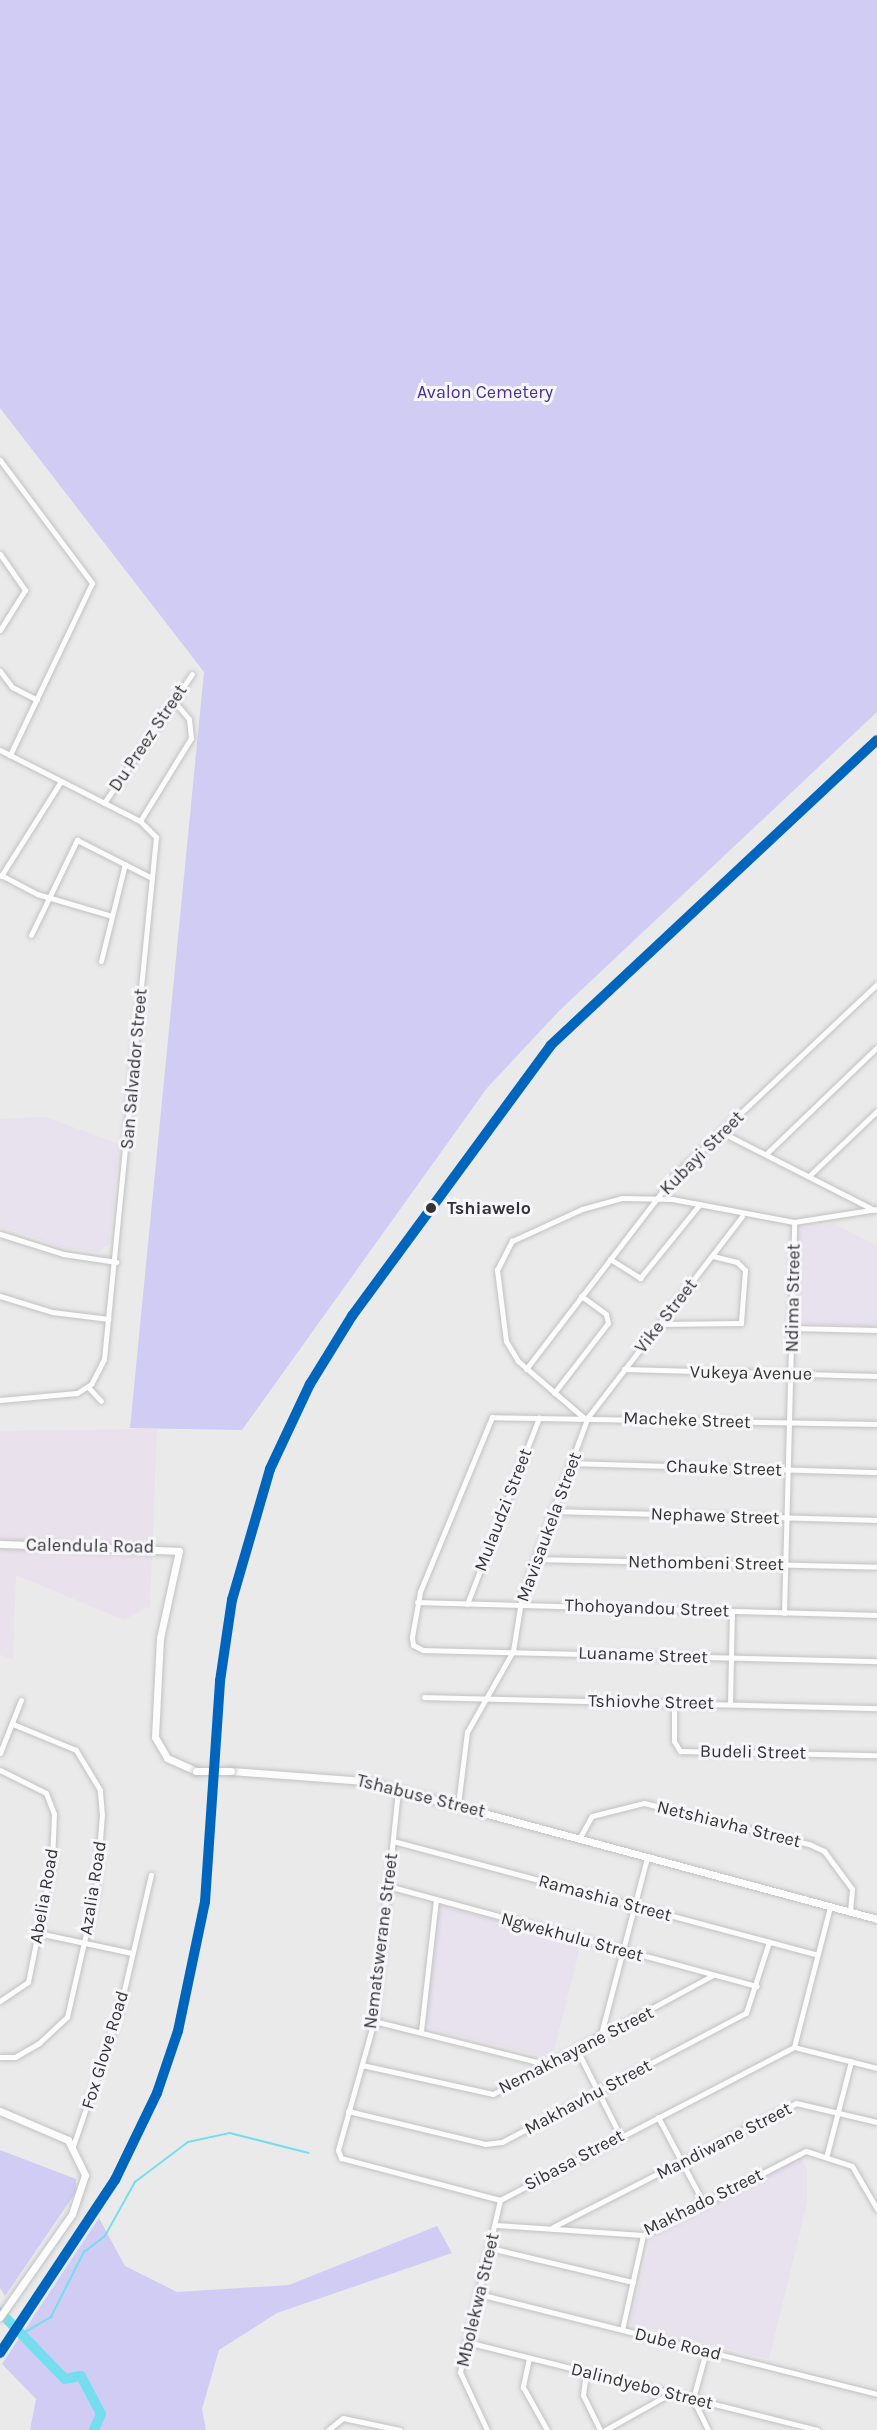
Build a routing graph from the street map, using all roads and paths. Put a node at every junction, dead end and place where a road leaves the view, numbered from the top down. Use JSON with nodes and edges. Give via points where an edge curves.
{"nodes":[{"id":1,"x":0,"y":460,"type":"edge"},
{"id":2,"x":0,"y":554,"type":"edge"},
{"id":3,"x":0,"y":630,"type":"edge"},
{"id":4,"x":0,"y":671,"type":"edge"},
{"id":5,"x":192,"y":674,"type":"dead end"},
{"id":6,"x":37,"y":700,"type":"junction"},
{"id":7,"x":174,"y":701,"type":"junction"},
{"id":8,"x":0,"y":750,"type":"edge"},
{"id":9,"x":10,"y":755,"type":"junction"},
{"id":10,"x":61,"y":781,"type":"junction"},
{"id":11,"x":105,"y":803,"type":"junction"},
{"id":12,"x":140,"y":821,"type":"junction"},
{"id":13,"x":125,"y":864,"type":"junction"},
{"id":14,"x":1,"y":876,"type":"edge"},
{"id":15,"x":152,"y":878,"type":"junction"},
{"id":16,"x":48,"y":897,"type":"junction"},
{"id":17,"x":109,"y":915,"type":"junction"},
{"id":18,"x":31,"y":934,"type":"dead end"},
{"id":19,"x":101,"y":961,"type":"dead end"},
{"id":20,"x":877,"y":984,"type":"edge"},
{"id":21,"x":877,"y":1047,"type":"edge"},
{"id":22,"x":877,"y":1112,"type":"edge"},
{"id":23,"x":721,"y":1132,"type":"junction"},
{"id":24,"x":766,"y":1154,"type":"junction"},
{"id":25,"x":809,"y":1176,"type":"junction"},
{"id":26,"x":657,"y":1197,"type":"junction"},
{"id":27,"x":700,"y":1204,"type":"junction"},
{"id":28,"x":876,"y":1209,"type":"edge"},
{"id":29,"x":742,"y":1216,"type":"junction"},
{"id":30,"x":794,"y":1222,"type":"junction"},
{"id":31,"x":0,"y":1234,"type":"edge"},
{"id":32,"x":713,"y":1256,"type":"junction"},
{"id":33,"x":610,"y":1259,"type":"junction"},
{"id":34,"x":116,"y":1262,"type":"junction"},
{"id":35,"x":581,"y":1296,"type":"junction"},
{"id":36,"x":0,"y":1298,"type":"edge"},
{"id":37,"x":109,"y":1319,"type":"junction"},
{"id":38,"x":660,"y":1324,"type":"junction"},
{"id":39,"x":791,"y":1328,"type":"junction"},
{"id":40,"x":877,"y":1330,"type":"edge"},
{"id":41,"x":526,"y":1369,"type":"junction"},
{"id":42,"x":624,"y":1370,"type":"junction"},
{"id":43,"x":792,"y":1374,"type":"junction"},
{"id":44,"x":877,"y":1377,"type":"edge"},
{"id":45,"x":88,"y":1388,"type":"junction"},
{"id":46,"x":554,"y":1393,"type":"junction"},
{"id":47,"x":0,"y":1400,"type":"edge"},
{"id":48,"x":101,"y":1401,"type":"dead end"},
{"id":49,"x":539,"y":1417,"type":"junction"},
{"id":50,"x":586,"y":1417,"type":"junction"},
{"id":51,"x":790,"y":1423,"type":"junction"},
{"id":52,"x":877,"y":1424,"type":"edge"},
{"id":53,"x":572,"y":1463,"type":"junction"},
{"id":54,"x":788,"y":1470,"type":"junction"},
{"id":55,"x":877,"y":1472,"type":"edge"},
{"id":56,"x":553,"y":1511,"type":"junction"},
{"id":57,"x":787,"y":1518,"type":"junction"},
{"id":58,"x":877,"y":1520,"type":"edge"},
{"id":59,"x":0,"y":1544,"type":"edge"},
{"id":60,"x":179,"y":1551,"type":"joint"},
{"id":61,"x":536,"y":1559,"type":"junction"},
{"id":62,"x":786,"y":1564,"type":"junction"},
{"id":63,"x":877,"y":1567,"type":"edge"},
{"id":64,"x":417,"y":1602,"type":"junction"},
{"id":65,"x":467,"y":1604,"type":"junction"},
{"id":66,"x":520,"y":1605,"type":"junction"},
{"id":67,"x":732,"y":1611,"type":"junction"},
{"id":68,"x":784,"y":1612,"type":"junction"},
{"id":69,"x":877,"y":1615,"type":"edge"},
{"id":70,"x":513,"y":1651,"type":"junction"},
{"id":71,"x":731,"y":1658,"type":"junction"},
{"id":72,"x":877,"y":1661,"type":"edge"},
{"id":73,"x":424,"y":1697,"type":"dead end"},
{"id":74,"x":486,"y":1698,"type":"junction"},
{"id":75,"x":21,"y":1700,"type":"dead end"},
{"id":76,"x":674,"y":1703,"type":"junction"},
{"id":77,"x":730,"y":1704,"type":"junction"},
{"id":78,"x":877,"y":1708,"type":"edge"},
{"id":79,"x":13,"y":1724,"type":"junction"},
{"id":80,"x":0,"y":1735,"type":"edge"},
{"id":81,"x":7,"y":1738,"type":"junction"},
{"id":82,"x":0,"y":1753,"type":"edge"},
{"id":83,"x":877,"y":1755,"type":"edge"},
{"id":84,"x":0,"y":1770,"type":"edge"},
{"id":85,"x":398,"y":1790,"type":"junction"},
{"id":86,"x":458,"y":1805,"type":"junction"},
{"id":87,"x":579,"y":1839,"type":"junction"},
{"id":88,"x":393,"y":1841,"type":"junction"},
{"id":89,"x":647,"y":1857,"type":"junction"},
{"id":90,"x":151,"y":1875,"type":"dead end"},
{"id":91,"x":388,"y":1886,"type":"junction"},
{"id":92,"x":436,"y":1900,"type":"junction"},
{"id":93,"x":634,"y":1905,"type":"junction"},
{"id":94,"x":830,"y":1907,"type":"junction"},
{"id":95,"x":850,"y":1912,"type":"junction"},
{"id":96,"x":877,"y":1919,"type":"edge"},
{"id":97,"x":38,"y":1933,"type":"junction"},
{"id":98,"x":85,"y":1942,"type":"junction"},
{"id":99,"x":769,"y":1942,"type":"junction"},
{"id":100,"x":622,"y":1950,"type":"junction"},
{"id":101,"x":132,"y":1953,"type":"junction"},
{"id":102,"x":817,"y":1955,"type":"junction"},
{"id":103,"x":713,"y":1976,"type":"junction"},
{"id":104,"x":757,"y":1986,"type":"junction"},
{"id":105,"x":0,"y":2001,"type":"edge"},
{"id":106,"x":374,"y":2021,"type":"junction"},
{"id":107,"x":421,"y":2031,"type":"junction"},
{"id":108,"x":600,"y":2038,"type":"junction"},
{"id":109,"x":794,"y":2047,"type":"junction"},
{"id":110,"x":577,"y":2050,"type":"junction"},
{"id":111,"x":0,"y":2057,"type":"edge"},
{"id":112,"x":852,"y":2061,"type":"junction"},
{"id":113,"x":362,"y":2065,"type":"junction"},
{"id":114,"x":549,"y":2065,"type":"junction"},
{"id":115,"x":877,"y":2068,"type":"edge"},
{"id":116,"x":598,"y":2091,"type":"junction"},
{"id":117,"x":840,"y":2110,"type":"junction"},
{"id":118,"x":0,"y":2111,"type":"edge"},
{"id":119,"x":348,"y":2111,"type":"junction"},
{"id":120,"x":658,"y":2117,"type":"junction"},
{"id":121,"x":877,"y":2122,"type":"edge"},
{"id":122,"x":620,"y":2134,"type":"junction"},
{"id":123,"x":73,"y":2145,"type":"junction"},
{"id":124,"x":827,"y":2154,"type":"junction"},
{"id":125,"x":681,"y":2162,"type":"junction"},
{"id":126,"x":500,"y":2200,"type":"junction"},
{"id":127,"x":703,"y":2202,"type":"junction"},
{"id":128,"x":877,"y":2210,"type":"edge"},
{"id":129,"x":578,"y":2216,"type":"junction"},
{"id":130,"x":496,"y":2225,"type":"junction"},
{"id":131,"x":552,"y":2228,"type":"junction"},
{"id":132,"x":579,"y":2230,"type":"junction"},
{"id":133,"x":643,"y":2235,"type":"junction"},
{"id":134,"x":490,"y":2248,"type":"junction"},
{"id":135,"x":633,"y":2283,"type":"junction"},
{"id":136,"x":479,"y":2294,"type":"junction"},
{"id":137,"x":0,"y":2316,"type":"edge"},
{"id":138,"x":622,"y":2330,"type":"junction"},
{"id":139,"x":467,"y":2342,"type":"junction"},
{"id":140,"x":706,"y":2351,"type":"junction"},
{"id":141,"x":529,"y":2358,"type":"junction"},
{"id":142,"x":586,"y":2373,"type":"junction"},
{"id":143,"x":671,"y":2393,"type":"junction"},
{"id":144,"x":877,"y":2394,"type":"edge"},
{"id":145,"x":693,"y":2399,"type":"junction"},
{"id":146,"x":328,"y":2429,"type":"edge"},
{"id":147,"x":400,"y":2430,"type":"edge"},
{"id":148,"x":487,"y":2430,"type":"edge"},
{"id":149,"x":547,"y":2430,"type":"edge"},
{"id":150,"x":600,"y":2430,"type":"edge"},
{"id":151,"x":605,"y":2430,"type":"edge"},
{"id":152,"x":708,"y":2430,"type":"edge"},
{"id":153,"x":817,"y":2430,"type":"edge"}],
"edges":[{"from":1,"to":6,"type":"street","via":[[92,583]]},
{"from":2,"to":3,"type":"street","via":[[25,590],[10,621]]},
{"from":4,"to":6,"type":"street","via":[[16,690]]},
{"from":5,"to":7,"type":"street","name":"Du Preez Street"},
{"from":6,"to":9,"type":"street"},
{"from":7,"to":11,"type":"street","name":"Du Preez Street"},
{"from":7,"to":12,"type":"street","via":[[189,719],[190,738]]},
{"from":8,"to":9,"type":"street","name":"San Salvador Street"},
{"from":9,"to":10,"type":"street","name":"San Salvador Street"},
{"from":10,"to":11,"type":"street","name":"San Salvador Street"},
{"from":10,"to":14,"type":"street"},
{"from":11,"to":12,"type":"street","name":"San Salvador Street"},
{"from":12,"to":15,"type":"street","name":"San Salvador Street","via":[[156,835]]},
{"from":13,"to":15,"type":"street"},
{"from":13,"to":16,"type":"street","via":[[77,840]]},
{"from":13,"to":17,"type":"street"},
{"from":14,"to":16,"type":"street"},
{"from":15,"to":34,"type":"street","name":"San Salvador Street"},
{"from":16,"to":17,"type":"street"},
{"from":16,"to":18,"type":"street"},
{"from":17,"to":19,"type":"street"},
{"from":20,"to":23,"type":"street","name":"Kubayi Street"},
{"from":21,"to":24,"type":"street"},
{"from":22,"to":25,"type":"street"},
{"from":23,"to":24,"type":"street"},
{"from":23,"to":26,"type":"street","name":"Kubayi Street"},
{"from":24,"to":25,"type":"street"},
{"from":25,"to":28,"type":"street"},
{"from":26,"to":27,"type":"street"},
{"from":26,"to":33,"type":"street","name":"Kubayi Street"},
{"from":26,"to":41,"type":"street","via":[[593,1205],[524,1234],[506,1247],[497,1270],[498,1309],[509,1350]]},
{"from":27,"to":29,"type":"street"},
{"from":27,"to":33,"type":"street","via":[[640,1278]]},
{"from":28,"to":30,"type":"street"},
{"from":29,"to":30,"type":"street"},
{"from":29,"to":32,"type":"street","name":"Vike Street"},
{"from":30,"to":39,"type":"street","name":"Ndima Street"},
{"from":31,"to":34,"type":"street","via":[[63,1254]]},
{"from":32,"to":38,"type":"street","name":"Vike Street"},
{"from":32,"to":38,"type":"street","via":[[737,1262],[745,1270],[741,1323]]},
{"from":33,"to":35,"type":"street","name":"Kubayi Street"},
{"from":34,"to":37,"type":"street","name":"San Salvador Street"},
{"from":35,"to":41,"type":"street","name":"Kubayi Street"},
{"from":35,"to":46,"type":"street","via":[[602,1310],[608,1323]]},
{"from":36,"to":37,"type":"street","via":[[52,1312]]},
{"from":37,"to":45,"type":"street","name":"San Salvador Street","via":[[104,1359]]},
{"from":38,"to":42,"type":"street","name":"Vike Street"},
{"from":39,"to":40,"type":"street"},
{"from":39,"to":43,"type":"street","name":"Ndima Street"},
{"from":41,"to":46,"type":"street"},
{"from":42,"to":43,"type":"street","name":"Vukeya Avenue"},
{"from":42,"to":50,"type":"street","name":"Vike Street"},
{"from":43,"to":44,"type":"street","name":"Vukeya Avenue"},
{"from":43,"to":51,"type":"street","name":"Ndima Street"},
{"from":45,"to":47,"type":"street","via":[[62,1398]]},
{"from":45,"to":48,"type":"street"},
{"from":46,"to":50,"type":"street"},
{"from":49,"to":50,"type":"street","name":"Macheke Street"},
{"from":49,"to":64,"type":"street","name":"Macheke Street","via":[[498,1415],[485,1423]]},
{"from":49,"to":65,"type":"street","name":"Mulaudzi Street"},
{"from":50,"to":51,"type":"street","name":"Macheke Street"},
{"from":50,"to":53,"type":"street","name":"Mavisaukela Street"},
{"from":51,"to":52,"type":"street","name":"Macheke Street"},
{"from":51,"to":54,"type":"street","name":"Ndima Street"},
{"from":53,"to":54,"type":"street","name":"Chauke Street"},
{"from":53,"to":56,"type":"street","name":"Mavisaukela Street"},
{"from":54,"to":55,"type":"street","name":"Chauke Street"},
{"from":54,"to":57,"type":"street","name":"Ndima Street"},
{"from":56,"to":57,"type":"street","name":"Nephawe Street"},
{"from":56,"to":61,"type":"street","name":"Mavisaukela Street"},
{"from":57,"to":58,"type":"street","name":"Nephawe Street"},
{"from":57,"to":62,"type":"street","name":"Ndima Street"},
{"from":59,"to":60,"type":"street","name":"Calendula Road"},
{"from":60,"to":85,"type":"street","name":"Tshabuse Street","bridge":true,"via":[[160,1638],[155,1737],[167,1758],[196,1771],[345,1778]]},
{"from":61,"to":62,"type":"street","name":"Nethombeni Street"},
{"from":61,"to":66,"type":"street","name":"Mavisaukela Street"},
{"from":62,"to":63,"type":"street","name":"Nethombeni Street"},
{"from":62,"to":68,"type":"street","name":"Ndima Street"},
{"from":64,"to":65,"type":"street","name":"Thohoyandou Street"},
{"from":64,"to":70,"type":"street","name":"Luaname Street","via":[[413,1642],[420,1650]]},
{"from":65,"to":66,"type":"street","name":"Thohoyandou Street"},
{"from":66,"to":67,"type":"street","name":"Thohoyandou Street"},
{"from":66,"to":70,"type":"street","name":"Mavisaukela Street"},
{"from":67,"to":68,"type":"street","name":"Thohoyandou Street"},
{"from":67,"to":71,"type":"street"},
{"from":68,"to":69,"type":"street","name":"Thohoyandou Street"},
{"from":70,"to":71,"type":"street","name":"Luaname Street"},
{"from":70,"to":74,"type":"street","name":"Mavisaukela Street"},
{"from":71,"to":72,"type":"street","name":"Luaname Street"},
{"from":71,"to":77,"type":"street"},
{"from":73,"to":74,"type":"street","name":"Tshiovhe Street"},
{"from":74,"to":76,"type":"street","name":"Tshiovhe Street"},
{"from":74,"to":86,"type":"street","name":"Mavisaukela Street","via":[[467,1732]]},
{"from":75,"to":79,"type":"street"},
{"from":76,"to":77,"type":"street","name":"Tshiovhe Street"},
{"from":76,"to":83,"type":"street","name":"Budeli Street","via":[[674,1745],[680,1750]]},
{"from":77,"to":78,"type":"street","name":"Tshiovhe Street"},
{"from":79,"to":81,"type":"street"},
{"from":79,"to":98,"type":"street","name":"Azalia Road","via":[[76,1750],[100,1790],[99,1866]]},
{"from":80,"to":81,"type":"street"},
{"from":81,"to":82,"type":"street"},
{"from":84,"to":97,"type":"street","name":"Abelia Road","via":[[34,1783],[49,1797],[54,1814],[52,1862]]},
{"from":85,"to":86,"type":"street","name":"Tshabuse Street"},
{"from":85,"to":88,"type":"street","name":"Nematswerane Street"},
{"from":86,"to":87,"type":"street","name":"Tshabuse Street"},
{"from":87,"to":89,"type":"street","name":"Tshabuse Street"},
{"from":87,"to":95,"type":"street","name":"Netshiavha Street","via":[[592,1816],[644,1803],[810,1844],[824,1851],[852,1889]]},
{"from":88,"to":91,"type":"street","name":"Nematswerane Street"},
{"from":88,"to":93,"type":"street","name":"Ramashia Street"},
{"from":89,"to":93,"type":"street"},
{"from":89,"to":94,"type":"street","name":"Tshabuse Street"},
{"from":90,"to":101,"type":"street","name":"Fox Glove Road"},
{"from":91,"to":92,"type":"street","name":"Ngwekhulu Street"},
{"from":91,"to":106,"type":"street","name":"Nematswerane Street"},
{"from":92,"to":100,"type":"street","name":"Ngwekhulu Street"},
{"from":92,"to":107,"type":"street"},
{"from":93,"to":99,"type":"street","name":"Ramashia Street"},
{"from":93,"to":100,"type":"street"},
{"from":94,"to":95,"type":"street","name":"Tshabuse Street"},
{"from":94,"to":102,"type":"street"},
{"from":95,"to":96,"type":"street","name":"Tshabuse Street"},
{"from":97,"to":98,"type":"street"},
{"from":97,"to":105,"type":"street","name":"Abelia Road","via":[[28,1982]]},
{"from":98,"to":101,"type":"street"},
{"from":98,"to":111,"type":"street","name":"Azalia Road","via":[[63,2024],[15,2057]]},
{"from":99,"to":102,"type":"street","name":"Ramashia Street"},
{"from":99,"to":104,"type":"street","name":"Makhavhu Street"},
{"from":100,"to":103,"type":"street","name":"Ngwekhulu Street"},
{"from":100,"to":108,"type":"street"},
{"from":101,"to":123,"type":"street","name":"Fox Glove Road","via":[[119,2012]]},
{"from":102,"to":109,"type":"street"},
{"from":103,"to":104,"type":"street","name":"Ngwekhulu Street"},
{"from":103,"to":108,"type":"street","name":"Nemakhayane Street"},
{"from":104,"to":116,"type":"street","name":"Makhavhu Street","via":[[746,2013]]},
{"from":106,"to":107,"type":"street"},
{"from":106,"to":113,"type":"street","name":"Nematswerane Street"},
{"from":107,"to":114,"type":"street"},
{"from":108,"to":110,"type":"street","name":"Nemakhayane Street"},
{"from":109,"to":112,"type":"street"},
{"from":109,"to":120,"type":"street","name":"Sibasa Street"},
{"from":110,"to":114,"type":"street","name":"Nemakhayane Street"},
{"from":110,"to":116,"type":"street"},
{"from":112,"to":115,"type":"street"},
{"from":112,"to":117,"type":"street"},
{"from":113,"to":114,"type":"street","name":"Nemakhayane Street","via":[[481,2095]]},
{"from":113,"to":119,"type":"street","name":"Nematswerane Street"},
{"from":116,"to":119,"type":"street","name":"Makhavhu Street","via":[[495,2144]]},
{"from":116,"to":122,"type":"street"},
{"from":117,"to":121,"type":"street","name":"Mandiwane Street"},
{"from":117,"to":124,"type":"street"},
{"from":117,"to":125,"type":"street","name":"Mandiwane Street","via":[[796,2103]]},
{"from":118,"to":123,"type":"street"},
{"from":119,"to":126,"type":"street","name":"Nematswerane Street","via":[[338,2150],[341,2158]]},
{"from":120,"to":122,"type":"street","name":"Sibasa Street"},
{"from":120,"to":125,"type":"street"},
{"from":122,"to":126,"type":"street","name":"Sibasa Street"},
{"from":123,"to":137,"type":"street","via":[[84,2169],[82,2193]]},
{"from":124,"to":127,"type":"street","name":"Makhado Street","via":[[804,2151]]},
{"from":124,"to":128,"type":"street","name":"Makhado Street","via":[[852,2166]]},
{"from":125,"to":127,"type":"street"},
{"from":125,"to":129,"type":"street","name":"Mandiwane Street"},
{"from":126,"to":130,"type":"street","name":"Mbolekwa Street"},
{"from":127,"to":133,"type":"street","name":"Makhado Street"},
{"from":129,"to":131,"type":"street","name":"Mandiwane Street"},
{"from":129,"to":132,"type":"street"},
{"from":130,"to":131,"type":"street","name":"Makhado Street"},
{"from":130,"to":134,"type":"street","name":"Mbolekwa Street"},
{"from":131,"to":132,"type":"street","name":"Makhado Street"},
{"from":132,"to":133,"type":"street","name":"Makhado Street"},
{"from":133,"to":135,"type":"street"},
{"from":134,"to":135,"type":"street"},
{"from":134,"to":136,"type":"street","name":"Mbolekwa Street"},
{"from":135,"to":138,"type":"street"},
{"from":136,"to":138,"type":"street","name":"Dube Road"},
{"from":136,"to":139,"type":"street","name":"Mbolekwa Street"},
{"from":138,"to":140,"type":"street","name":"Dube Road"},
{"from":139,"to":141,"type":"street","name":"Dalindyebo Street"},
{"from":139,"to":148,"type":"street","name":"Mbolekwa Street","via":[[460,2380]]},
{"from":140,"to":144,"type":"street","name":"Dube Road"},
{"from":140,"to":145,"type":"street"},
{"from":141,"to":142,"type":"street","name":"Dalindyebo Street"},
{"from":141,"to":149,"type":"street","via":[[523,2387]]},
{"from":142,"to":143,"type":"street","name":"Dalindyebo Street"},
{"from":142,"to":150,"type":"street","via":[[583,2395]]},
{"from":143,"to":145,"type":"street","name":"Dalindyebo Street"},
{"from":143,"to":151,"type":"street"},
{"from":145,"to":152,"type":"street"},
{"from":145,"to":153,"type":"street","name":"Dalindyebo Street"},
{"from":146,"to":147,"type":"street","via":[[343,2418]]}]}
